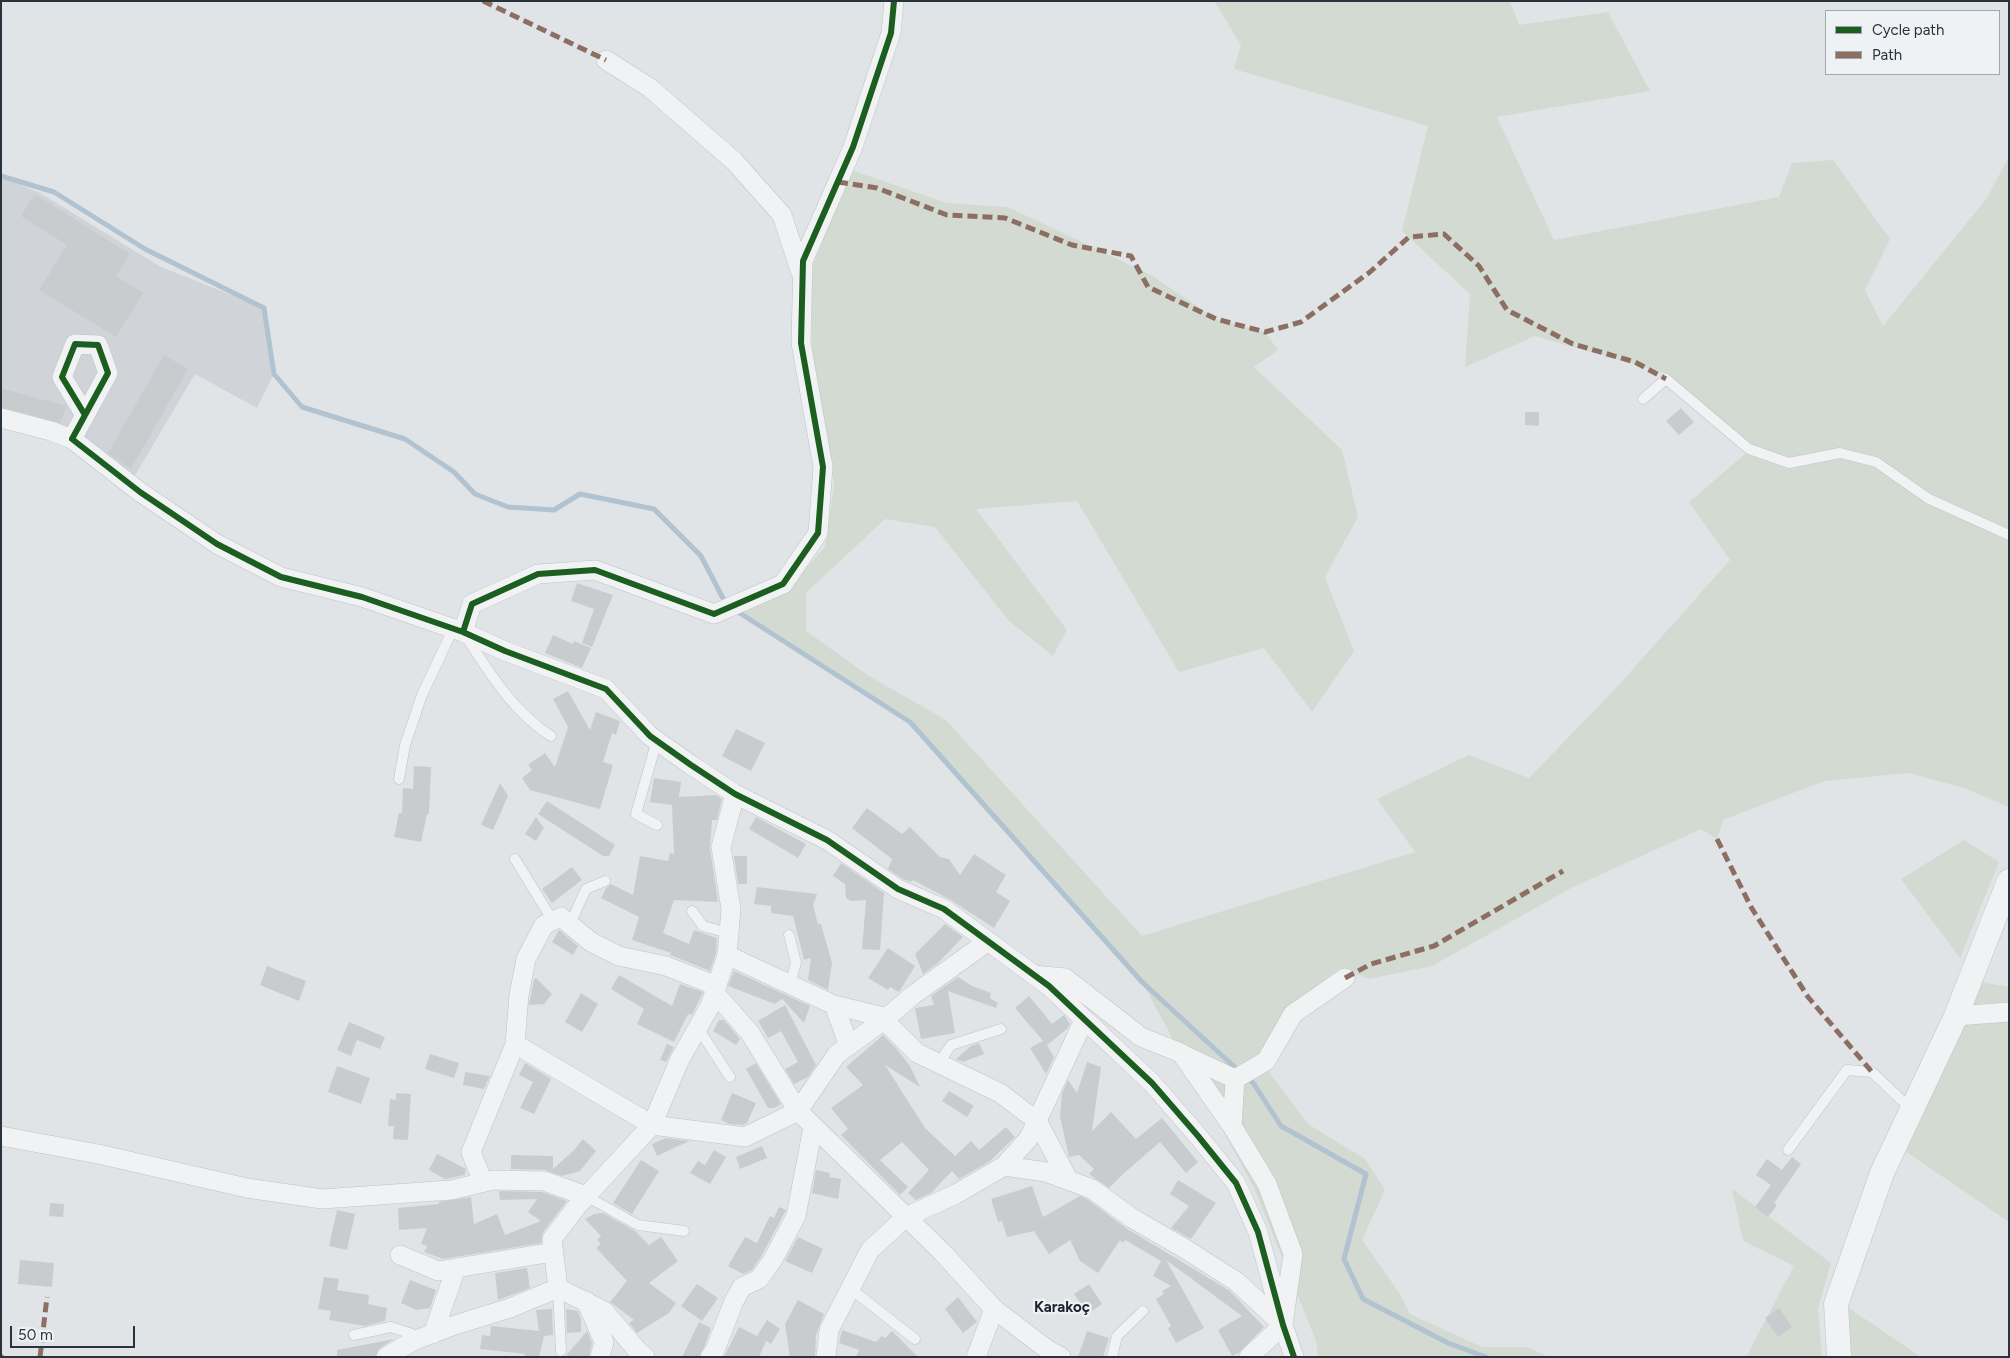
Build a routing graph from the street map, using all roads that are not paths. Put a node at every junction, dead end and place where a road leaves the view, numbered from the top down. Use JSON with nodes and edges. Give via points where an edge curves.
{"nodes":[{"id":1,"x":894,"y":1,"type":"edge"},
{"id":2,"x":606,"y":60,"type":"dead end"},
{"id":3,"x":803,"y":277,"type":"junction"},
{"id":4,"x":1643,"y":400,"type":"dead end"},
{"id":5,"x":85,"y":415,"type":"dead end"},
{"id":6,"x":1,"y":418,"type":"edge"},
{"id":7,"x":72,"y":439,"type":"junction"},
{"id":8,"x":2009,"y":535,"type":"edge"},
{"id":9,"x":458,"y":630,"type":"junction"},
{"id":10,"x":551,"y":736,"type":"dead end"},
{"id":11,"x":657,"y":740,"type":"junction"},
{"id":12,"x":399,"y":779,"type":"dead end"},
{"id":13,"x":735,"y":794,"type":"junction"},
{"id":14,"x":657,"y":824,"type":"dead end"},
{"id":15,"x":515,"y":859,"type":"dead end"},
{"id":16,"x":605,"y":881,"type":"dead end"},
{"id":17,"x":2009,"y":881,"type":"edge"},
{"id":18,"x":692,"y":911,"type":"dead end"},
{"id":19,"x":561,"y":923,"type":"junction"},
{"id":20,"x":728,"y":933,"type":"junction"},
{"id":21,"x":789,"y":935,"type":"dead end"},
{"id":22,"x":987,"y":942,"type":"junction"},
{"id":23,"x":727,"y":955,"type":"junction"},
{"id":24,"x":1034,"y":975,"type":"junction"},
{"id":25,"x":1345,"y":978,"type":"dead end"},
{"id":26,"x":790,"y":984,"type":"junction"},
{"id":27,"x":716,"y":989,"type":"junction"},
{"id":28,"x":834,"y":1005,"type":"junction"},
{"id":29,"x":2009,"y":1012,"type":"edge"},
{"id":30,"x":1956,"y":1016,"type":"junction"},
{"id":31,"x":886,"y":1019,"type":"junction"},
{"id":32,"x":1084,"y":1020,"type":"junction"},
{"id":33,"x":698,"y":1028,"type":"junction"},
{"id":34,"x":1001,"y":1029,"type":"dead end"},
{"id":35,"x":516,"y":1044,"type":"junction"},
{"id":36,"x":849,"y":1046,"type":"junction"},
{"id":37,"x":1181,"y":1053,"type":"junction"},
{"id":38,"x":939,"y":1063,"type":"junction"},
{"id":39,"x":730,"y":1077,"type":"dead end"},
{"id":40,"x":1235,"y":1079,"type":"junction"},
{"id":41,"x":1912,"y":1110,"type":"junction"},
{"id":42,"x":798,"y":1111,"type":"junction"},
{"id":43,"x":1037,"y":1121,"type":"junction"},
{"id":44,"x":652,"y":1125,"type":"junction"},
{"id":45,"x":1232,"y":1126,"type":"junction"},
{"id":46,"x":813,"y":1127,"type":"junction"},
{"id":47,"x":1,"y":1136,"type":"edge"},
{"id":48,"x":1788,"y":1150,"type":"dead end"},
{"id":49,"x":1004,"y":1166,"type":"junction"},
{"id":50,"x":1069,"y":1181,"type":"junction"},
{"id":51,"x":483,"y":1182,"type":"junction"},
{"id":52,"x":586,"y":1196,"type":"junction"},
{"id":53,"x":906,"y":1217,"type":"junction"},
{"id":54,"x":684,"y":1231,"type":"dead end"},
{"id":55,"x":553,"y":1252,"type":"junction"},
{"id":56,"x":400,"y":1255,"type":"dead end"},
{"id":57,"x":456,"y":1268,"type":"junction"},
{"id":58,"x":558,"y":1288,"type":"junction"},
{"id":59,"x":851,"y":1289,"type":"junction"},
{"id":60,"x":586,"y":1301,"type":"junction"},
{"id":61,"x":994,"y":1309,"type":"junction"},
{"id":62,"x":1142,"y":1311,"type":"dead end"},
{"id":63,"x":1283,"y":1325,"type":"junction"},
{"id":64,"x":354,"y":1335,"type":"dead end"},
{"id":65,"x":427,"y":1336,"type":"junction"},
{"id":66,"x":915,"y":1339,"type":"dead end"},
{"id":67,"x":561,"y":1350,"type":"dead end"},
{"id":68,"x":640,"y":1356,"type":"edge"},
{"id":69,"x":386,"y":1357,"type":"edge"},
{"id":70,"x":600,"y":1357,"type":"edge"},
{"id":71,"x":710,"y":1357,"type":"edge"},
{"id":72,"x":826,"y":1357,"type":"edge"},
{"id":73,"x":976,"y":1357,"type":"edge"},
{"id":74,"x":1061,"y":1357,"type":"edge"},
{"id":75,"x":1112,"y":1357,"type":"edge"},
{"id":76,"x":1249,"y":1357,"type":"edge"},
{"id":77,"x":1294,"y":1357,"type":"edge"},
{"id":78,"x":1839,"y":1357,"type":"edge"}],
"edges":[{"from":1,"to":3,"type":"street","via":[[891,33],[856,138],[803,260]]},
{"from":2,"to":3,"type":"street","via":[[650,88],[734,161],[782,215]]},
{"from":3,"to":9,"type":"street","via":[[801,343],[823,467],[818,533],[783,584],[714,614],[595,570],[538,574],[472,604]]},
{"from":4,"to":8,"type":"lane","via":[[1666,379],[1749,449],[1790,463],[1840,453],[1876,462],[1929,499]]},
{"from":5,"to":7,"type":"street"},
{"from":6,"to":7,"type":"street"},
{"from":7,"to":9,"type":"street","via":[[140,492],[217,544],[281,577],[362,597]]},
{"from":9,"to":10,"type":"lane","via":[[498,686],[534,725]]},
{"from":9,"to":11,"type":"street","via":[[606,689]]},
{"from":9,"to":12,"type":"lane","via":[[422,695],[405,745]]},
{"from":11,"to":13,"type":"street"},
{"from":11,"to":14,"type":"lane","via":[[636,814]]},
{"from":13,"to":20,"type":"street","via":[[720,847],[731,909]]},
{"from":13,"to":22,"type":"street","via":[[828,840],[898,889],[944,909]]},
{"from":15,"to":19,"type":"lane"},
{"from":16,"to":19,"type":"lane","via":[[586,890]]},
{"from":17,"to":30,"type":"street"},
{"from":18,"to":20,"type":"lane","via":[[703,926]]},
{"from":19,"to":27,"type":"street","via":[[619,956],[666,966]]},
{"from":19,"to":35,"type":"street","via":[[544,925],[526,959],[519,995]]},
{"from":20,"to":23,"type":"street"},
{"from":21,"to":26,"type":"lane","via":[[796,963]]},
{"from":22,"to":24,"type":"street"},
{"from":22,"to":31,"type":"street"},
{"from":23,"to":26,"type":"street"},
{"from":23,"to":27,"type":"street"},
{"from":24,"to":32,"type":"street"},
{"from":24,"to":37,"type":"street","via":[[1064,978],[1141,1037]]},
{"from":25,"to":40,"type":"street","via":[[1293,1014],[1266,1061]]},
{"from":26,"to":28,"type":"street"},
{"from":27,"to":33,"type":"street"},
{"from":27,"to":42,"type":"street","via":[[750,1033]]},
{"from":28,"to":31,"type":"street"},
{"from":28,"to":36,"type":"street"},
{"from":29,"to":30,"type":"street"},
{"from":30,"to":41,"type":"street"},
{"from":31,"to":36,"type":"street"},
{"from":31,"to":38,"type":"street","via":[[917,1053]]},
{"from":32,"to":43,"type":"street"},
{"from":32,"to":63,"type":"street","via":[[1152,1083],[1236,1183],[1258,1232]]},
{"from":33,"to":39,"type":"lane"},
{"from":33,"to":44,"type":"street","via":[[679,1061]]},
{"from":34,"to":38,"type":"lane","via":[[951,1045]]},
{"from":35,"to":44,"type":"street"},
{"from":35,"to":51,"type":"street","via":[[471,1152]]},
{"from":36,"to":42,"type":"street","via":[[838,1054]]},
{"from":37,"to":40,"type":"street"},
{"from":37,"to":45,"type":"street"},
{"from":38,"to":43,"type":"street","via":[[1000,1093]]},
{"from":40,"to":45,"type":"street"},
{"from":41,"to":48,"type":"lane","via":[[1872,1072],[1847,1070]]},
{"from":41,"to":78,"type":"street","via":[[1882,1173],[1836,1304]]},
{"from":42,"to":44,"type":"street","via":[[745,1137]]},
{"from":42,"to":46,"type":"street"},
{"from":43,"to":49,"type":"street","via":[[1029,1138]]},
{"from":43,"to":50,"type":"street"},
{"from":44,"to":52,"type":"street"},
{"from":45,"to":63,"type":"street","via":[[1267,1184],[1293,1254]]},
{"from":46,"to":53,"type":"street"},
{"from":46,"to":71,"type":"street","via":[[796,1216],[759,1279],[742,1287]]},
{"from":47,"to":51,"type":"street","via":[[247,1188],[322,1198],[451,1190]]},
{"from":49,"to":50,"type":"street","via":[[1046,1172]]},
{"from":49,"to":53,"type":"street","via":[[956,1194]]},
{"from":50,"to":63,"type":"street","via":[[1092,1189],[1132,1218],[1237,1282]]},
{"from":51,"to":52,"type":"street","via":[[544,1181]]},
{"from":52,"to":54,"type":"lane","via":[[638,1225]]},
{"from":52,"to":55,"type":"street","via":[[552,1239]]},
{"from":53,"to":59,"type":"street","via":[[870,1250]]},
{"from":53,"to":61,"type":"street"},
{"from":55,"to":57,"type":"street"},
{"from":55,"to":58,"type":"street"},
{"from":56,"to":57,"type":"street","via":[[438,1271]]},
{"from":57,"to":65,"type":"street"},
{"from":58,"to":60,"type":"street"},
{"from":58,"to":65,"type":"street"},
{"from":58,"to":67,"type":"lane"},
{"from":59,"to":66,"type":"lane"},
{"from":59,"to":72,"type":"street","via":[[829,1330]]},
{"from":60,"to":68,"type":"street","via":[[604,1311]]},
{"from":60,"to":70,"type":"street","via":[[604,1342]]},
{"from":61,"to":73,"type":"street"},
{"from":61,"to":74,"type":"street"},
{"from":62,"to":75,"type":"lane","via":[[1117,1336]]},
{"from":63,"to":76,"type":"street"},
{"from":63,"to":77,"type":"street"},
{"from":64,"to":65,"type":"lane","via":[[392,1327]]},
{"from":65,"to":69,"type":"street"}]}
